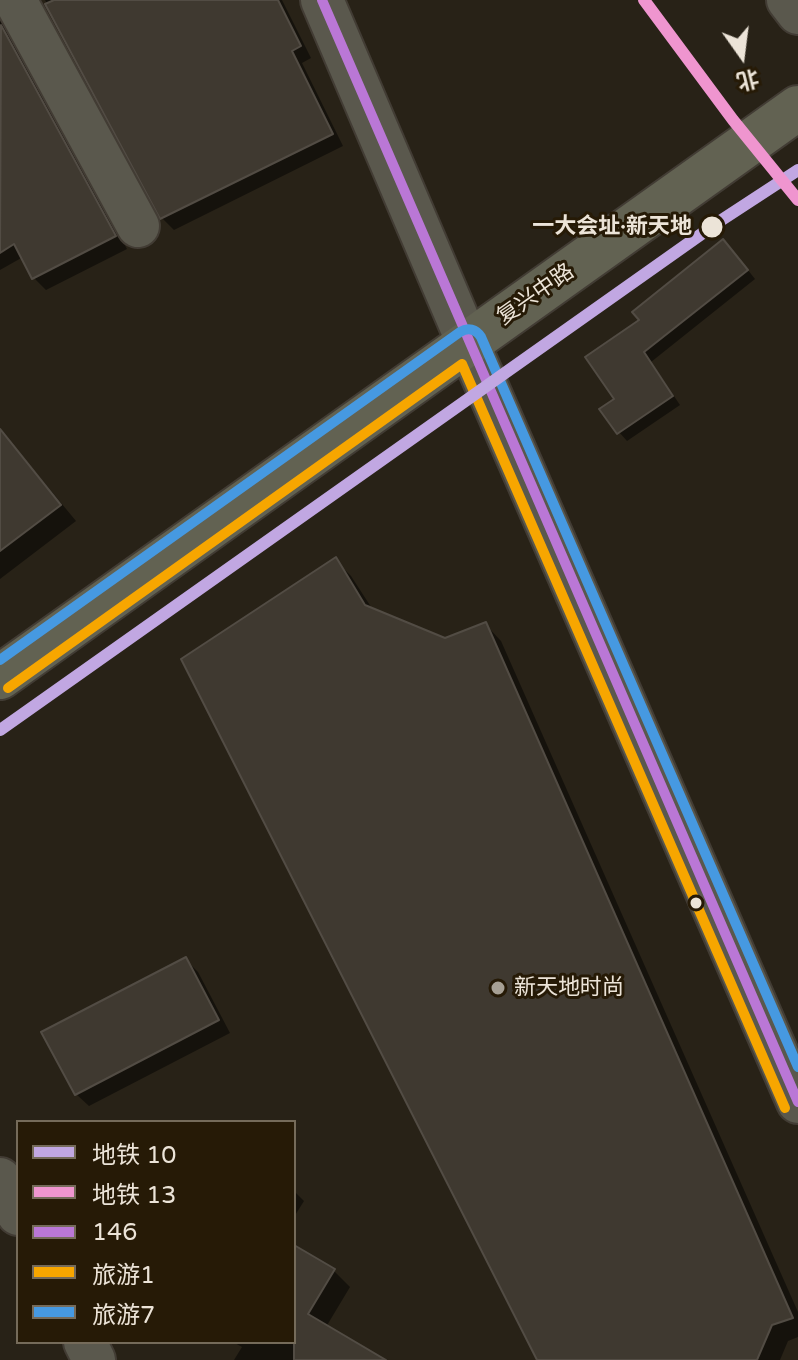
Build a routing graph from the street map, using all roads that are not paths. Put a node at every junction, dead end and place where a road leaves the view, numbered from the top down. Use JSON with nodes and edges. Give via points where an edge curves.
{"nodes":[{"id":1,"x":15,"y":0,"type":"edge"},
{"id":2,"x":322,"y":0,"type":"edge"},
{"id":3,"x":788,"y":0,"type":"edge"},
{"id":4,"x":798,"y":13,"type":"edge"},
{"id":5,"x":798,"y":108,"type":"edge"},
{"id":6,"x":138,"y":226,"type":"dead end"},
{"id":7,"x":468,"y":343,"type":"junction"},
{"id":8,"x":0,"y":677,"type":"edge"},
{"id":9,"x":798,"y":1102,"type":"edge"},
{"id":10,"x":0,"y":1179,"type":"edge"},
{"id":11,"x":16,"y":1210,"type":"edge"}],
"edges":[{"from":1,"to":6,"type":"street"},
{"from":2,"to":7,"type":"street"},
{"from":3,"to":4,"type":"street"},
{"from":5,"to":7,"type":"main road","name":"复兴中路"},
{"from":7,"to":8,"type":"main road","name":"复兴中路"},
{"from":7,"to":9,"type":"street"},
{"from":10,"to":11,"type":"street"}]}
